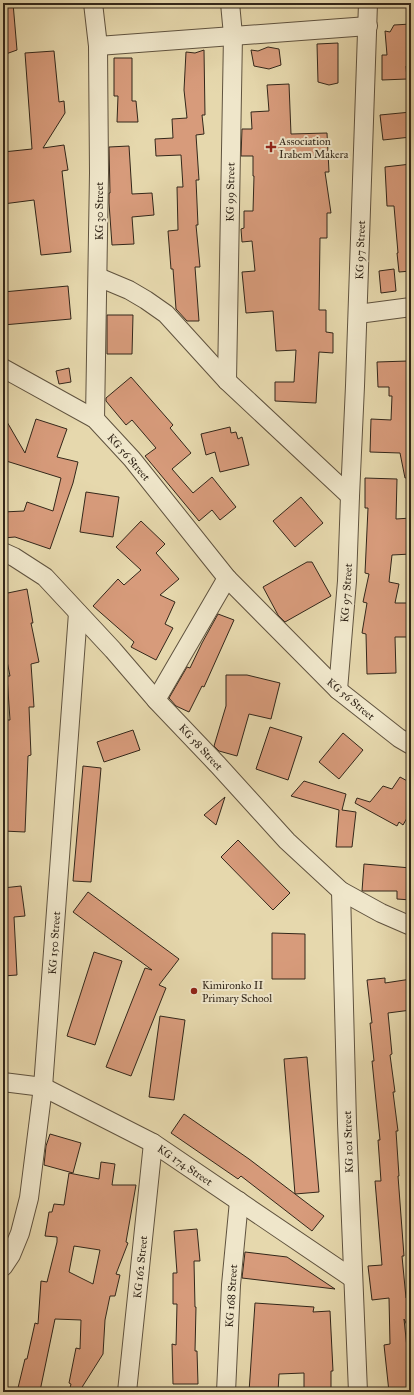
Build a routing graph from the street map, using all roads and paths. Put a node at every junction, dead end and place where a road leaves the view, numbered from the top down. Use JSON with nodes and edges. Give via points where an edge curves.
{"nodes":[{"id":1,"x":93,"y":3,"type":"edge"},
{"id":2,"x":230,"y":3,"type":"edge"},
{"id":3,"x":368,"y":3,"type":"edge"},
{"id":4,"x":368,"y":26,"type":"junction"},
{"id":5,"x":232,"y":35,"type":"junction"},
{"id":6,"x":98,"y":46,"type":"junction"},
{"id":7,"x":98,"y":277,"type":"junction"},
{"id":8,"x":411,"y":307,"type":"edge"},
{"id":9,"x":358,"y":314,"type":"junction"},
{"id":10,"x":3,"y":368,"type":"edge"},
{"id":11,"x":227,"y":381,"type":"junction"},
{"id":12,"x":95,"y":419,"type":"junction"},
{"id":13,"x":350,"y":496,"type":"junction"},
{"id":14,"x":3,"y":552,"type":"edge"},
{"id":15,"x":227,"y":578,"type":"junction"},
{"id":16,"x":78,"y":613,"type":"junction"},
{"id":17,"x":338,"y":690,"type":"junction"},
{"id":18,"x":156,"y":700,"type":"junction"},
{"id":19,"x":411,"y":746,"type":"edge"},
{"id":20,"x":340,"y":891,"type":"junction"},
{"id":21,"x":411,"y":926,"type":"edge"},
{"id":22,"x":3,"y":1082,"type":"edge"},
{"id":23,"x":43,"y":1087,"type":"junction"},
{"id":24,"x":153,"y":1143,"type":"junction"},
{"id":25,"x":239,"y":1201,"type":"junction"},
{"id":26,"x":3,"y":1266,"type":"edge"},
{"id":27,"x":352,"y":1278,"type":"junction"},
{"id":28,"x":127,"y":1392,"type":"edge"},
{"id":29,"x":226,"y":1392,"type":"edge"},
{"id":30,"x":358,"y":1392,"type":"edge"}],
"edges":[{"from":1,"to":6,"type":"street","name":"KG 30 Street"},
{"from":2,"to":5,"type":"street","name":"KG 99 Street"},
{"from":3,"to":4,"type":"street","name":"KG 97 Street"},
{"from":4,"to":5,"type":"street"},
{"from":4,"to":9,"type":"street","name":"KG 97 Street"},
{"from":5,"to":6,"type":"street"},
{"from":5,"to":11,"type":"street","name":"KG 99 Street"},
{"from":6,"to":7,"type":"street","name":"KG 30 Street"},
{"from":7,"to":11,"type":"street","via":[[129,290],[166,314]]},
{"from":7,"to":12,"type":"street","name":"KG 30 Street"},
{"from":8,"to":9,"type":"street"},
{"from":9,"to":13,"type":"street","name":"KG 97 Street"},
{"from":10,"to":12,"type":"street","name":"KG 56 Street"},
{"from":11,"to":13,"type":"street"},
{"from":12,"to":15,"type":"street","name":"KG 56 Street","via":[[137,466]]},
{"from":13,"to":17,"type":"street","name":"KG 97 Street","via":[[348,581]]},
{"from":14,"to":16,"type":"street","name":"KG 58 Street","via":[[45,577]]},
{"from":15,"to":17,"type":"street","name":"KG 56 Street"},
{"from":15,"to":18,"type":"street"},
{"from":16,"to":18,"type":"street","name":"KG 58 Street"},
{"from":16,"to":23,"type":"street","name":"KG 150 Street"},
{"from":17,"to":19,"type":"street","name":"KG 56 Street"},
{"from":18,"to":20,"type":"street","name":"KG 58 Street","via":[[287,841]]},
{"from":20,"to":21,"type":"street","name":"KG 58 Street"},
{"from":20,"to":27,"type":"street","name":"KG 101 Street"},
{"from":22,"to":23,"type":"street","name":"KG 174 Street"},
{"from":23,"to":24,"type":"street","name":"KG 174 Street"},
{"from":23,"to":26,"type":"street","name":"KG 150 Street","via":[[29,1198],[20,1233],[11,1255]]},
{"from":24,"to":25,"type":"street","name":"KG 174 Street"},
{"from":24,"to":28,"type":"street","name":"KG 162 Street"},
{"from":25,"to":27,"type":"street","name":"KG 174 Street"},
{"from":25,"to":29,"type":"street","name":"KG 168 Street","via":[[231,1285]]},
{"from":27,"to":30,"type":"street","name":"KG 101 Street"}]}
